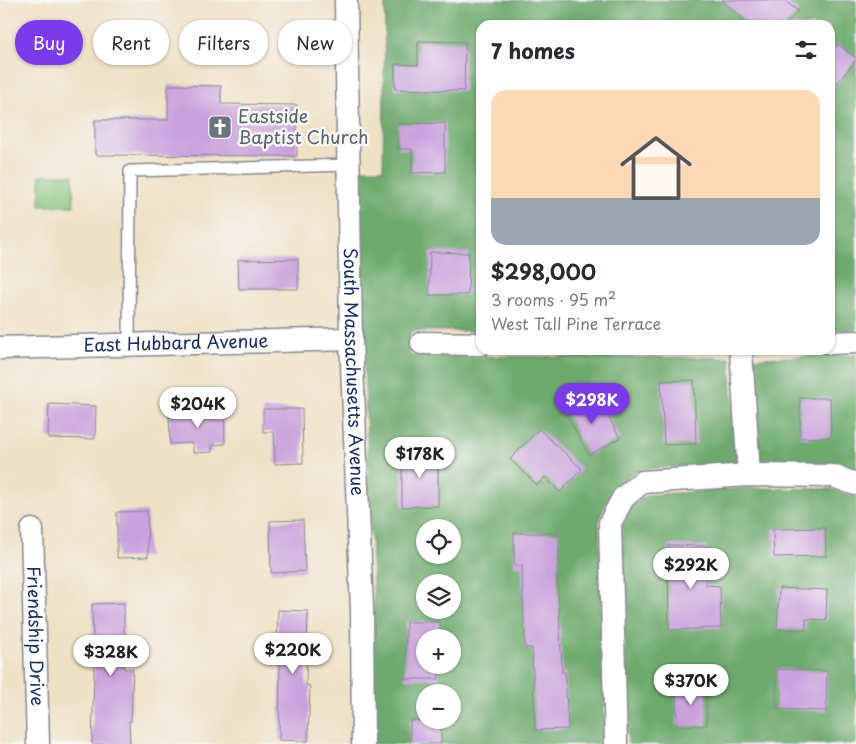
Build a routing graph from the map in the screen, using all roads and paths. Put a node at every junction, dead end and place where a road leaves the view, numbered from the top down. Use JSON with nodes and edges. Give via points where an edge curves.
{"nodes":[{"id":1,"x":346,"y":0,"type":"edge"},
{"id":2,"x":349,"y":165,"type":"junction"},
{"id":3,"x":352,"y":339,"type":"junction"},
{"id":4,"x":856,"y":342,"type":"edge"},
{"id":5,"x":422,"y":343,"type":"dead end"},
{"id":6,"x":835,"y":343,"type":"edge"},
{"id":7,"x":476,"y":344,"type":"edge"},
{"id":8,"x":129,"y":346,"type":"junction"},
{"id":9,"x":0,"y":348,"type":"edge"},
{"id":10,"x":741,"y":355,"type":"edge"},
{"id":11,"x":749,"y":475,"type":"junction"},
{"id":12,"x":856,"y":484,"type":"edge"},
{"id":13,"x":32,"y":530,"type":"dead end"},
{"id":14,"x":38,"y":744,"type":"edge"},
{"id":15,"x":363,"y":744,"type":"edge"},
{"id":16,"x":616,"y":744,"type":"edge"}],
"edges":[{"from":1,"to":2,"type":"street","name":"South Massachusetts Avenue"},
{"from":2,"to":3,"type":"street","name":"South Massachusetts Avenue"},
{"from":2,"to":8,"type":"lane","via":[[130,172]]},
{"from":3,"to":8,"type":"street","name":"East Hubbard Avenue"},
{"from":3,"to":15,"type":"street","name":"South Massachusetts Avenue","via":[[362,610]]},
{"from":4,"to":6,"type":"street"},
{"from":5,"to":7,"type":"street"},
{"from":8,"to":9,"type":"street","name":"East Hubbard Avenue"},
{"from":10,"to":11,"type":"street"},
{"from":11,"to":12,"type":"street","via":[[833,476]]},
{"from":11,"to":16,"type":"street","via":[[642,482],[623,498],[610,523]]},
{"from":13,"to":14,"type":"street","name":"Friendship Drive"}]}
